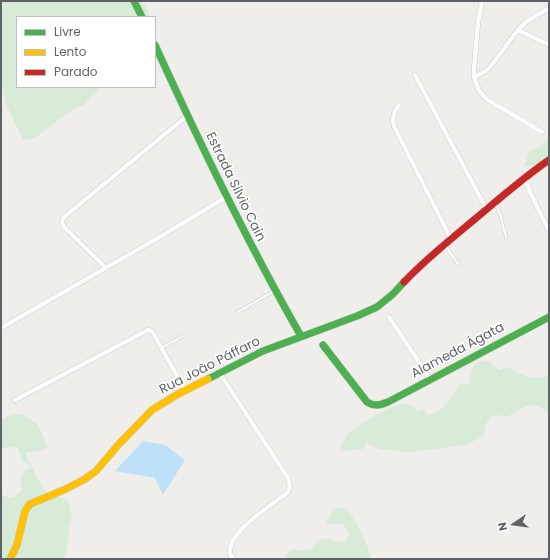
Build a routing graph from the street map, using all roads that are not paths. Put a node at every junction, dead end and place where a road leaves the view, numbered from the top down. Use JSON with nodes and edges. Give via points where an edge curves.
{"nodes":[{"id":1,"x":134,"y":1,"type":"edge"},
{"id":2,"x":482,"y":1,"type":"edge"},
{"id":3,"x":549,"y":8,"type":"edge"},
{"id":4,"x":142,"y":16,"type":"edge"},
{"id":5,"x":518,"y":30,"type":"junction"},
{"id":6,"x":549,"y":45,"type":"edge"},
{"id":7,"x":156,"y":47,"type":"edge"},
{"id":8,"x":415,"y":75,"type":"dead end"},
{"id":9,"x":474,"y":77,"type":"junction"},
{"id":10,"x":399,"y":105,"type":"dead end"},
{"id":11,"x":187,"y":116,"type":"junction"},
{"id":12,"x":542,"y":132,"type":"dead end"},
{"id":13,"x":549,"y":160,"type":"edge"},
{"id":14,"x":525,"y":176,"type":"junction"},
{"id":15,"x":226,"y":197,"type":"junction"},
{"id":16,"x":495,"y":202,"type":"junction"},
{"id":17,"x":487,"y":210,"type":"junction"},
{"id":18,"x":549,"y":231,"type":"edge"},
{"id":19,"x":506,"y":237,"type":"dead end"},
{"id":20,"x":451,"y":239,"type":"junction"},
{"id":21,"x":445,"y":244,"type":"junction"},
{"id":22,"x":458,"y":264,"type":"dead end"},
{"id":23,"x":106,"y":268,"type":"junction"},
{"id":24,"x":275,"y":291,"type":"junction"},
{"id":25,"x":238,"y":312,"type":"dead end"},
{"id":26,"x":389,"y":317,"type":"dead end"},
{"id":27,"x":548,"y":319,"type":"edge"},
{"id":28,"x":1,"y":328,"type":"edge"},
{"id":29,"x":183,"y":336,"type":"dead end"},
{"id":30,"x":301,"y":336,"type":"junction"},
{"id":31,"x":323,"y":345,"type":"dead end"},
{"id":32,"x":161,"y":348,"type":"junction"},
{"id":33,"x":218,"y":372,"type":"junction"},
{"id":34,"x":430,"y":379,"type":"junction"},
{"id":35,"x":185,"y":390,"type":"junction"},
{"id":36,"x":15,"y":400,"type":"dead end"},
{"id":37,"x":10,"y":559,"type":"edge"},
{"id":38,"x":234,"y":559,"type":"edge"}],
"edges":[{"from":1,"to":4,"type":"street"},
{"from":2,"to":9,"type":"street"},
{"from":3,"to":5,"type":"street","via":[[527,21]]},
{"from":5,"to":6,"type":"street"},
{"from":5,"to":9,"type":"street","via":[[491,66]]},
{"from":7,"to":11,"type":"street","name":"Estrada Silvio Cain"},
{"from":8,"to":17,"type":"street"},
{"from":9,"to":12,"type":"street","via":[[483,95]]},
{"from":10,"to":20,"type":"street","via":[[393,114],[394,126]]},
{"from":11,"to":15,"type":"street","name":"Estrada Silvio Cain"},
{"from":11,"to":23,"type":"street","via":[[62,219],[66,228]]},
{"from":13,"to":14,"type":"street","name":"Rua João Páffaro"},
{"from":14,"to":16,"type":"street","name":"Rua João Páffaro"},
{"from":14,"to":18,"type":"street"},
{"from":15,"to":23,"type":"street"},
{"from":15,"to":24,"type":"street","name":"Estrada Silvio Cain"},
{"from":16,"to":17,"type":"street","name":"Rua João Páffaro"},
{"from":16,"to":19,"type":"lane"},
{"from":17,"to":20,"type":"street","name":"Rua João Páffaro"},
{"from":20,"to":21,"type":"street","name":"Rua João Páffaro"},
{"from":21,"to":22,"type":"lane"},
{"from":21,"to":30,"type":"street","name":"Rua João Páffaro","via":[[377,307]]},
{"from":23,"to":28,"type":"street"},
{"from":24,"to":25,"type":"lane"},
{"from":24,"to":30,"type":"street","name":"Estrada Silvio Cain"},
{"from":26,"to":34,"type":"street"},
{"from":27,"to":34,"type":"street","name":"Alameda Ágata"},
{"from":29,"to":32,"type":"lane"},
{"from":30,"to":33,"type":"street","name":"Rua João Páffaro"},
{"from":31,"to":34,"type":"street","name":"Alameda Ágata","via":[[367,402],[374,406],[388,402]]},
{"from":32,"to":35,"type":"street"},
{"from":32,"to":36,"type":"street","via":[[152,332],[145,330]]},
{"from":33,"to":35,"type":"street","name":"Rua João Páffaro"},
{"from":33,"to":38,"type":"street","via":[[288,478],[290,486],[287,493],[236,535],[230,551]]},
{"from":35,"to":37,"type":"street","name":"Rua João Páffaro","via":[[145,416],[96,471],[66,489],[30,504],[25,511]]}]}
